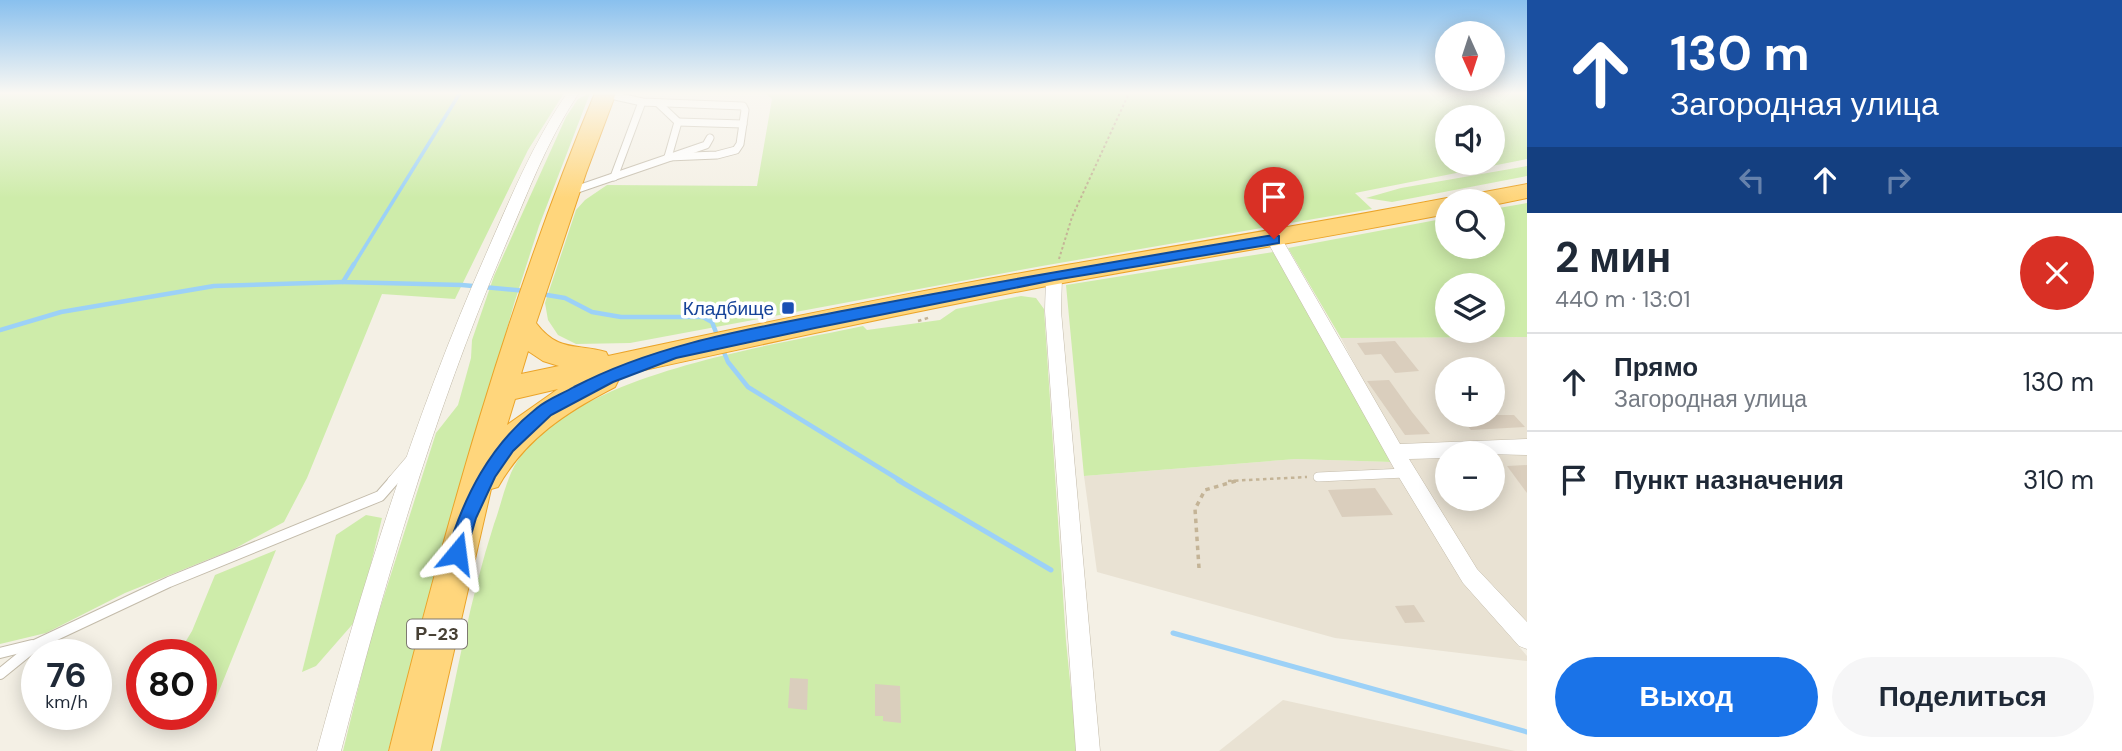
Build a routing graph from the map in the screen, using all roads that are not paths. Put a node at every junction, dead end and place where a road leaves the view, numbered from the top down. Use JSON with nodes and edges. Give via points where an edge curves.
{"nodes":[{"id":1,"x":553,"y":128,"type":"edge"},
{"id":2,"x":591,"y":128,"type":"edge"},
{"id":3,"x":632,"y":128,"type":"edge"},
{"id":4,"x":676,"y":128,"type":"edge"},
{"id":5,"x":704,"y":128,"type":"edge"},
{"id":6,"x":722,"y":128,"type":"edge"},
{"id":7,"x":742,"y":128,"type":"edge"},
{"id":8,"x":712,"y":130,"type":"junction"},
{"id":9,"x":668,"y":157,"type":"junction"},
{"id":10,"x":576,"y":165,"type":"junction"},
{"id":11,"x":614,"y":177,"type":"junction"},
{"id":12,"x":603,"y":180,"type":"junction"},
{"id":13,"x":1527,"y":191,"type":"edge"},
{"id":14,"x":564,"y":194,"type":"junction"},
{"id":15,"x":1505,"y":195,"type":"edge"},
{"id":16,"x":1435,"y":208,"type":"edge"},
{"id":17,"x":1274,"y":239,"type":"junction"},
{"id":18,"x":1054,"y":276,"type":"junction"},
{"id":19,"x":528,"y":303,"type":"junction"},
{"id":20,"x":673,"y":353,"type":"junction"},
{"id":21,"x":502,"y":390,"type":"junction"},
{"id":22,"x":1527,"y":447,"type":"edge"},
{"id":23,"x":418,"y":451,"type":"junction"},
{"id":24,"x":1396,"y":452,"type":"junction"},
{"id":25,"x":1407,"y":473,"type":"junction"},
{"id":26,"x":1318,"y":477,"type":"road end"},
{"id":27,"x":467,"y":517,"type":"junction"},
{"id":28,"x":1523,"y":631,"type":"edge"},
{"id":29,"x":48,"y":639,"type":"edge"},
{"id":30,"x":21,"y":648,"type":"edge"},
{"id":31,"x":0,"y":653,"type":"edge"},
{"id":32,"x":21,"y":657,"type":"edge"},
{"id":33,"x":0,"y":674,"type":"edge"},
{"id":34,"x":329,"y":751,"type":"edge"},
{"id":35,"x":410,"y":751,"type":"edge"},
{"id":36,"x":1088,"y":751,"type":"edge"}],
"edges":[{"from":1,"to":23,"type":"street","via":[[485,272]]},
{"from":2,"to":10,"type":"highway","number":"Р-23"},
{"from":3,"to":11,"type":"lane"},
{"from":4,"to":9,"type":"lane"},
{"from":5,"to":8,"type":"lane"},
{"from":6,"to":8,"type":"lane"},
{"from":7,"to":9,"type":"lane","via":[[740,144],[728,154]]},
{"from":8,"to":9,"type":"lane","via":[[706,145]]},
{"from":9,"to":11,"type":"lane"},
{"from":10,"to":12,"type":"lane","via":[[583,177]]},
{"from":10,"to":14,"type":"highway","number":"Р-23"},
{"from":11,"to":12,"type":"lane"},
{"from":12,"to":14,"type":"lane"},
{"from":13,"to":15,"type":"highway"},
{"from":14,"to":19,"type":"highway","number":"Р-23"},
{"from":16,"to":17,"type":"highway"},
{"from":17,"to":18,"type":"highway"},
{"from":17,"to":24,"type":"street"},
{"from":18,"to":20,"type":"highway"},
{"from":18,"to":36,"type":"street"},
{"from":19,"to":20,"type":"highway","via":[[533,341],[563,358]]},
{"from":19,"to":21,"type":"highway","number":"Р-23"},
{"from":20,"to":21,"type":"highway"},
{"from":20,"to":27,"type":"highway","via":[[607,377],[545,411],[507,446]]},
{"from":21,"to":27,"type":"highway","number":"Р-23"},
{"from":22,"to":24,"type":"street"},
{"from":23,"to":29,"type":"lane","via":[[380,496],[169,582]]},
{"from":23,"to":34,"type":"street"},
{"from":24,"to":25,"type":"street"},
{"from":25,"to":26,"type":"lane"},
{"from":25,"to":28,"type":"street","via":[[1470,576]]},
{"from":27,"to":35,"type":"highway","number":"Р-23"},
{"from":30,"to":31,"type":"lane"},
{"from":32,"to":33,"type":"lane"}]}
